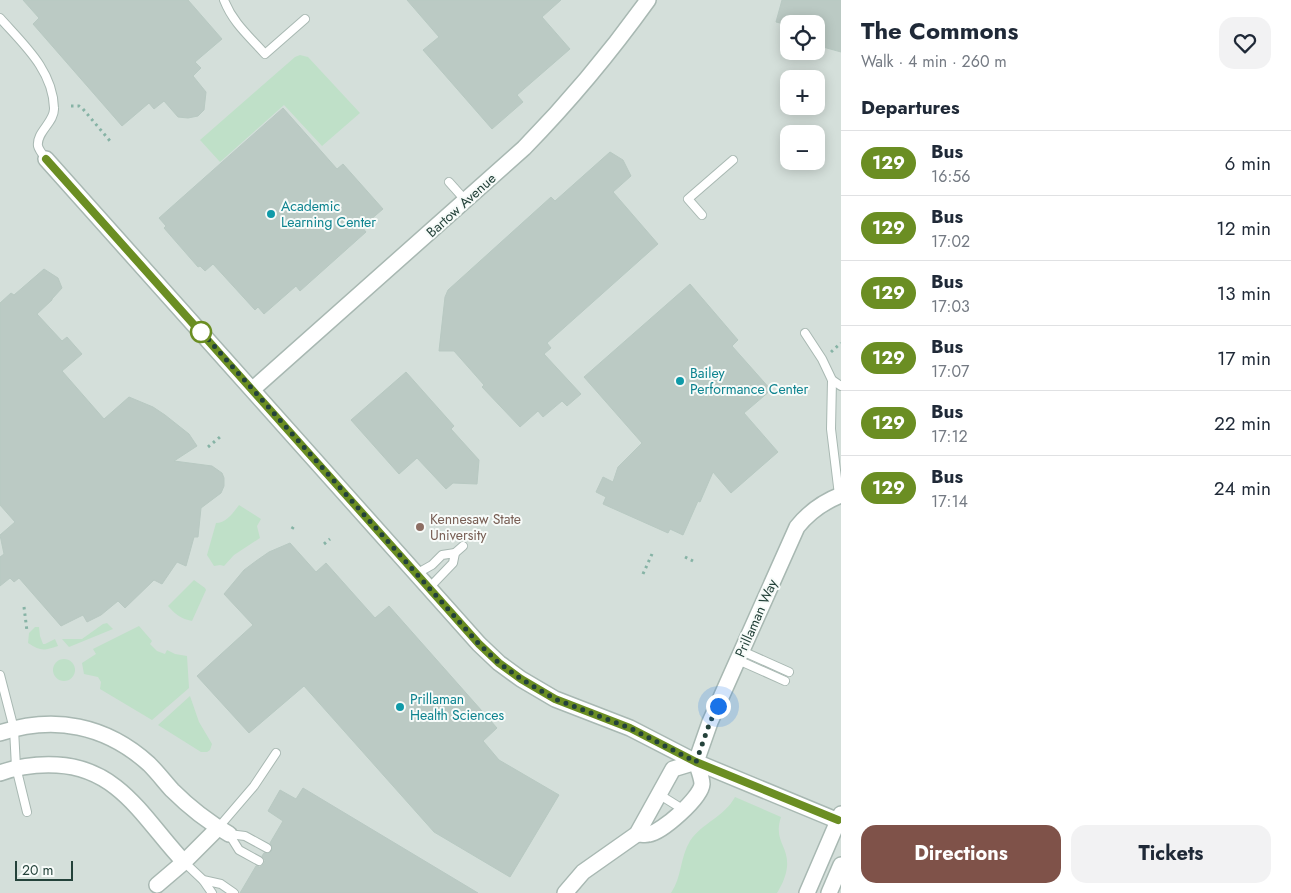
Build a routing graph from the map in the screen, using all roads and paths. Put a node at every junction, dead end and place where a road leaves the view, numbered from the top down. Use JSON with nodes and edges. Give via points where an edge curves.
{"nodes":[{"id":1,"x":224,"y":0,"type":"edge"},
{"id":2,"x":648,"y":0,"type":"edge"},
{"id":3,"x":0,"y":18,"type":"edge"},
{"id":4,"x":305,"y":20,"type":"dead end"},
{"id":5,"x":71,"y":106,"type":"dead end"},
{"id":6,"x":110,"y":141,"type":"dead end"},
{"id":7,"x":46,"y":159,"type":"joint"},
{"id":8,"x":733,"y":160,"type":"dead end"},
{"id":9,"x":450,"y":182,"type":"dead end"},
{"id":10,"x":466,"y":201,"type":"junction"},
{"id":11,"x":702,"y":215,"type":"dead end"},
{"id":12,"x":805,"y":333,"type":"dead end"},
{"id":13,"x":832,"y":380,"type":"junction"},
{"id":14,"x":841,"y":386,"type":"edge"},
{"id":15,"x":252,"y":389,"type":"junction"},
{"id":16,"x":220,"y":437,"type":"dead end"},
{"id":17,"x":208,"y":447,"type":"dead end"},
{"id":18,"x":840,"y":495,"type":"edge"},
{"id":19,"x":295,"y":524,"type":"dead end"},
{"id":20,"x":292,"y":529,"type":"dead end"},
{"id":21,"x":330,"y":539,"type":"dead end"},
{"id":22,"x":324,"y":544,"type":"dead end"},
{"id":23,"x":463,"y":546,"type":"dead end"},
{"id":24,"x":455,"y":552,"type":"junction"},
{"id":25,"x":652,"y":554,"type":"dead end"},
{"id":26,"x":686,"y":557,"type":"dead end"},
{"id":27,"x":693,"y":561,"type":"dead end"},
{"id":28,"x":416,"y":574,"type":"junction"},
{"id":29,"x":643,"y":574,"type":"dead end"},
{"id":30,"x":429,"y":588,"type":"junction"},
{"id":31,"x":24,"y":607,"type":"dead end"},
{"id":32,"x":27,"y":631,"type":"dead end"},
{"id":33,"x":740,"y":656,"type":"junction"},
{"id":34,"x":789,"y":672,"type":"dead end"},
{"id":35,"x":0,"y":675,"type":"edge"},
{"id":36,"x":785,"y":680,"type":"dead end"},
{"id":37,"x":7,"y":731,"type":"edge"},
{"id":38,"x":276,"y":753,"type":"dead end"},
{"id":39,"x":696,"y":762,"type":"junction"},
{"id":40,"x":16,"y":767,"type":"junction"},
{"id":41,"x":0,"y":773,"type":"edge"},
{"id":42,"x":660,"y":795,"type":"junction"},
{"id":43,"x":684,"y":810,"type":"junction"},
{"id":44,"x":27,"y":812,"type":"dead end"},
{"id":45,"x":840,"y":818,"type":"edge"},
{"id":46,"x":223,"y":831,"type":"junction"},
{"id":47,"x":637,"y":834,"type":"junction"},
{"id":48,"x":267,"y":848,"type":"dead end"},
{"id":49,"x":259,"y":861,"type":"dead end"},
{"id":50,"x":184,"y":862,"type":"junction"},
{"id":51,"x":841,"y":865,"type":"edge"},
{"id":52,"x":203,"y":880,"type":"junction"},
{"id":53,"x":157,"y":885,"type":"dead end"},
{"id":54,"x":212,"y":893,"type":"edge"},
{"id":55,"x":234,"y":893,"type":"edge"},
{"id":56,"x":565,"y":893,"type":"edge"},
{"id":57,"x":807,"y":893,"type":"edge"},
{"id":58,"x":829,"y":893,"type":"edge"}],
"edges":[{"from":1,"to":4,"type":"lane","via":[[234,20],[265,54]]},
{"from":2,"to":10,"type":"street","name":"Bartow Avenue","via":[[563,109]]},
{"from":3,"to":7,"type":"lane","via":[[37,59],[50,84],[55,110],[39,137],[38,146]]},
{"from":5,"to":6,"type":"path","via":[[79,106]]},
{"from":7,"to":15,"type":"street"},
{"from":8,"to":11,"type":"lane","via":[[688,199]]},
{"from":9,"to":10,"type":"lane"},
{"from":10,"to":15,"type":"street","name":"Bartow Avenue"},
{"from":12,"to":13,"type":"lane"},
{"from":13,"to":14,"type":"lane"},
{"from":13,"to":18,"type":"lane","via":[[831,429]]},
{"from":15,"to":28,"type":"street"},
{"from":16,"to":17,"type":"path"},
{"from":18,"to":33,"type":"street","name":"Prillaman Way","via":[[812,511],[797,527]]},
{"from":19,"to":20,"type":"path"},
{"from":21,"to":22,"type":"path"},
{"from":23,"to":24,"type":"lane"},
{"from":24,"to":28,"type":"lane","via":[[442,555]]},
{"from":24,"to":30,"type":"lane","via":[[452,563]]},
{"from":25,"to":29,"type":"path"},
{"from":26,"to":27,"type":"path"},
{"from":28,"to":30,"type":"street"},
{"from":30,"to":39,"type":"street","via":[[479,644],[521,679],[555,699],[630,728]]},
{"from":31,"to":32,"type":"path"},
{"from":33,"to":34,"type":"lane"},
{"from":33,"to":36,"type":"lane"},
{"from":33,"to":39,"type":"street","name":"Prillaman Way"},
{"from":35,"to":37,"type":"lane"},
{"from":37,"to":40,"type":"lane"},
{"from":37,"to":46,"type":"street","via":[[62,724],[92,729],[142,758],[183,801]]},
{"from":38,"to":46,"type":"lane"},
{"from":39,"to":42,"type":"street","via":[[673,770]]},
{"from":39,"to":43,"type":"street","via":[[702,784]]},
{"from":39,"to":45,"type":"street"},
{"from":40,"to":41,"type":"street"},
{"from":40,"to":44,"type":"lane"},
{"from":40,"to":50,"type":"street","via":[[69,765],[106,779],[134,803]]},
{"from":42,"to":43,"type":"lane"},
{"from":42,"to":47,"type":"street"},
{"from":43,"to":47,"type":"street","via":[[650,834]]},
{"from":45,"to":57,"type":"street"},
{"from":46,"to":48,"type":"lane","via":[[245,836]]},
{"from":46,"to":49,"type":"lane","via":[[239,850]]},
{"from":46,"to":50,"type":"street"},
{"from":47,"to":56,"type":"street","via":[[583,872]]},
{"from":50,"to":52,"type":"lane"},
{"from":50,"to":53,"type":"street"},
{"from":51,"to":58,"type":"street"},
{"from":52,"to":54,"type":"lane"},
{"from":52,"to":55,"type":"lane","via":[[221,884]]}]}
